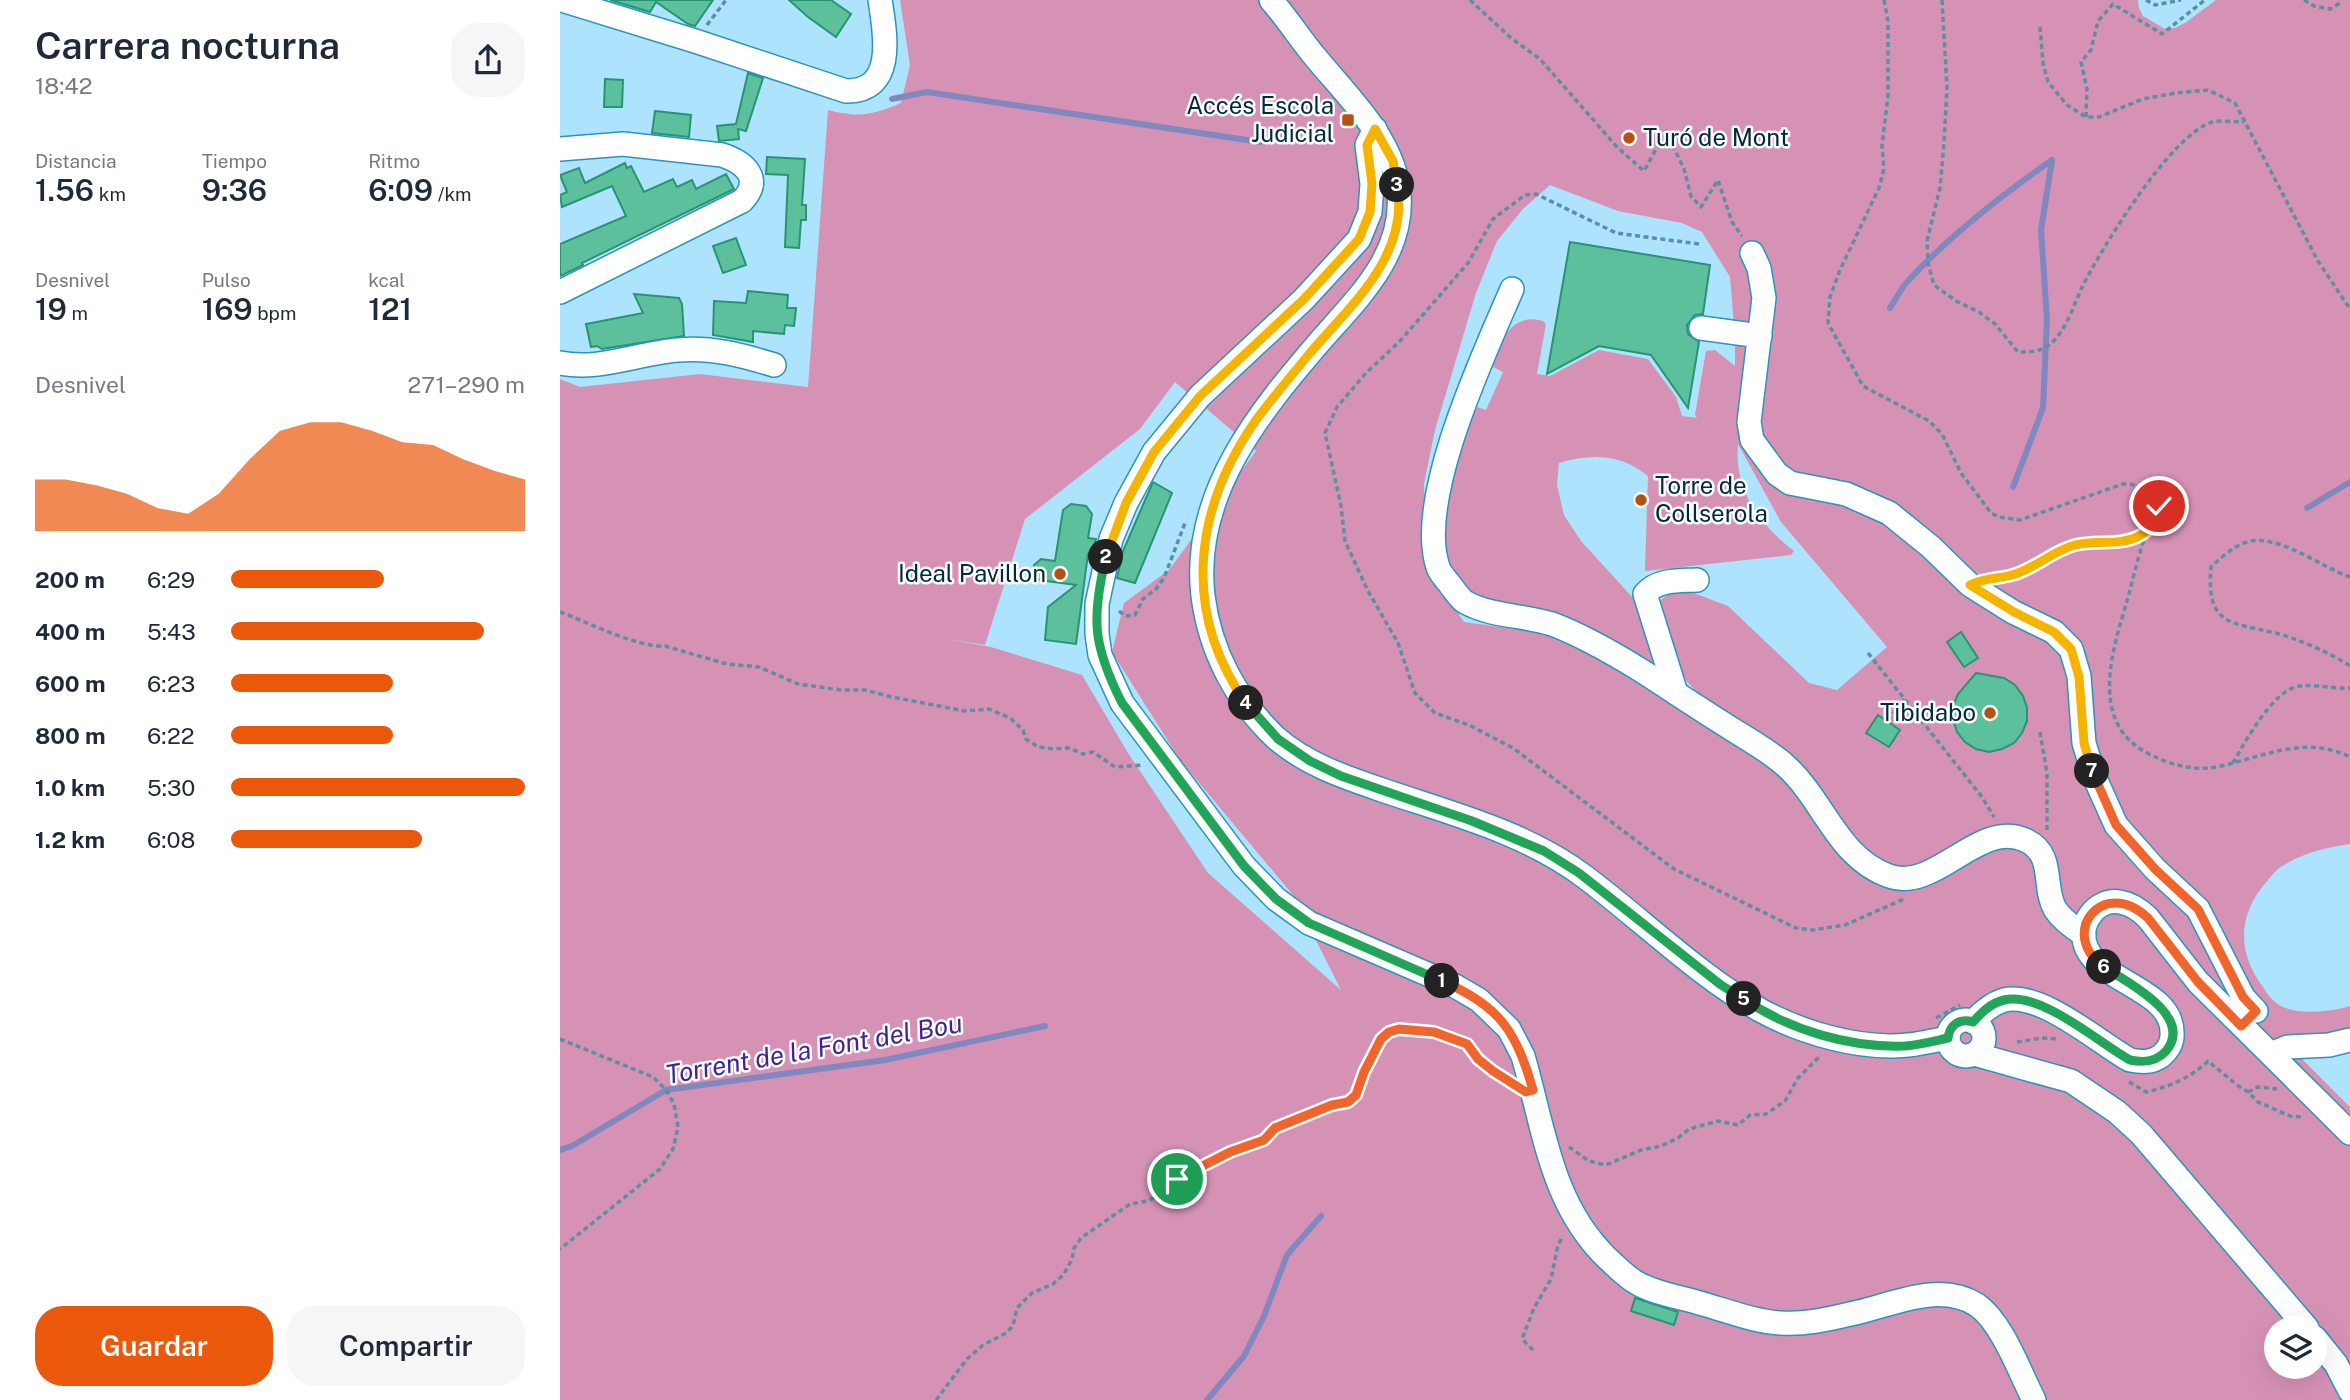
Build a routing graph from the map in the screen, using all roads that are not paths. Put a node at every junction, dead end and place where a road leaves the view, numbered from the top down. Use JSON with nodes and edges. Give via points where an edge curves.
{"nodes":[{"id":1,"x":562,"y":0,"type":"edge"},
{"id":2,"x":880,"y":0,"type":"edge"},
{"id":3,"x":1271,"y":0,"type":"edge"},
{"id":4,"x":1375,"y":129,"type":"junction"},
{"id":5,"x":560,"y":149,"type":"edge"},
{"id":6,"x":1752,"y":253,"type":"road end"},
{"id":7,"x":1512,"y":289,"type":"dead end"},
{"id":8,"x":560,"y":292,"type":"edge"},
{"id":9,"x":1701,"y":328,"type":"dead end"},
{"id":10,"x":1760,"y":336,"type":"junction"},
{"id":11,"x":560,"y":363,"type":"edge"},
{"id":12,"x":774,"y":365,"type":"dead end"},
{"id":13,"x":1697,"y":580,"type":"dead end"},
{"id":14,"x":1676,"y":693,"type":"junction"},
{"id":15,"x":2084,"y":935,"type":"junction"},
{"id":16,"x":2256,"y":1011,"type":"junction"},
{"id":17,"x":1973,"y":1022,"type":"junction"},
{"id":18,"x":1948,"y":1038,"type":"junction"},
{"id":19,"x":2350,"y":1040,"type":"edge"},
{"id":20,"x":1974,"y":1054,"type":"junction"},
{"id":21,"x":2271,"y":1054,"type":"junction"},
{"id":22,"x":2350,"y":1133,"type":"edge"},
{"id":23,"x":2297,"y":1316,"type":"edge"},
{"id":24,"x":2327,"y":1353,"type":"edge"},
{"id":25,"x":2350,"y":1391,"type":"edge"},
{"id":26,"x":2034,"y":1400,"type":"edge"}],
"edges":[{"from":1,"to":2,"type":"street","via":[[846,91],[870,84],[883,65],[886,37]]},
{"from":3,"to":4,"type":"street"},
{"from":4,"to":18,"type":"street","via":[[1393,161],[1399,194],[1398,226],[1388,255],[1257,419],[1224,476],[1208,522],[1202,586],[1205,611],[1220,661],[1239,694],[1278,739],[1310,761],[1544,851],[1761,1011],[1813,1032],[1856,1042],[1907,1046]]},
{"from":4,"to":26,"type":"street","via":[[1367,145],[1370,212],[1359,239],[1304,299],[1200,396],[1154,452],[1126,503],[1111,539],[1097,618],[1098,645],[1122,703],[1244,866],[1276,899],[1298,917],[1455,986],[1490,1009],[1509,1029],[1572,1215],[1596,1247],[1638,1284],[1779,1323],[1831,1318],[1933,1294],[1954,1296],[1986,1312]]},
{"from":5,"to":8,"type":"street","via":[[646,145],[722,155],[745,166],[751,185],[742,201]]},
{"from":6,"to":10,"type":"street","via":[[1764,298]]},
{"from":7,"to":14,"type":"street","via":[[1442,472],[1433,532],[1438,569],[1463,601],[1506,616],[1549,623],[1583,637]]},
{"from":9,"to":10,"type":"street"},
{"from":10,"to":16,"type":"street","via":[[1749,422],[1752,440],[1777,474],[1790,483],[1846,494],[1889,513],[1970,585],[2054,632],[2071,649],[2079,677],[2084,743],[2116,825],[2198,909],[2243,997]]},
{"from":11,"to":12,"type":"street","via":[[589,366],[690,349]]},
{"from":13,"to":14,"type":"street","via":[[1666,582],[1645,594]]},
{"from":14,"to":15,"type":"street","via":[[1786,765],[1848,848],[1888,876],[1924,875],[2006,836],[2027,841],[2045,864],[2055,909]]},
{"from":15,"to":16,"type":"street","via":[[2092,912],[2122,902],[2140,910],[2198,982]]},
{"from":15,"to":17,"type":"street","via":[[2094,958],[2168,1015],[2172,1037],[2158,1058],[2130,1060],[2057,1014],[2019,999],[1994,1003]]},
{"from":16,"to":21,"type":"street"},
{"from":17,"to":18,"type":"street","via":[[1956,1023]]},
{"from":17,"to":20,"type":"street","via":[[1984,1035]]},
{"from":18,"to":20,"type":"street","via":[[1956,1053]]},
{"from":19,"to":21,"type":"street","via":[[2288,1046]]},
{"from":20,"to":23,"type":"street","via":[[2071,1081],[2117,1112]]},
{"from":21,"to":22,"type":"street"},
{"from":24,"to":25,"type":"street"}]}
